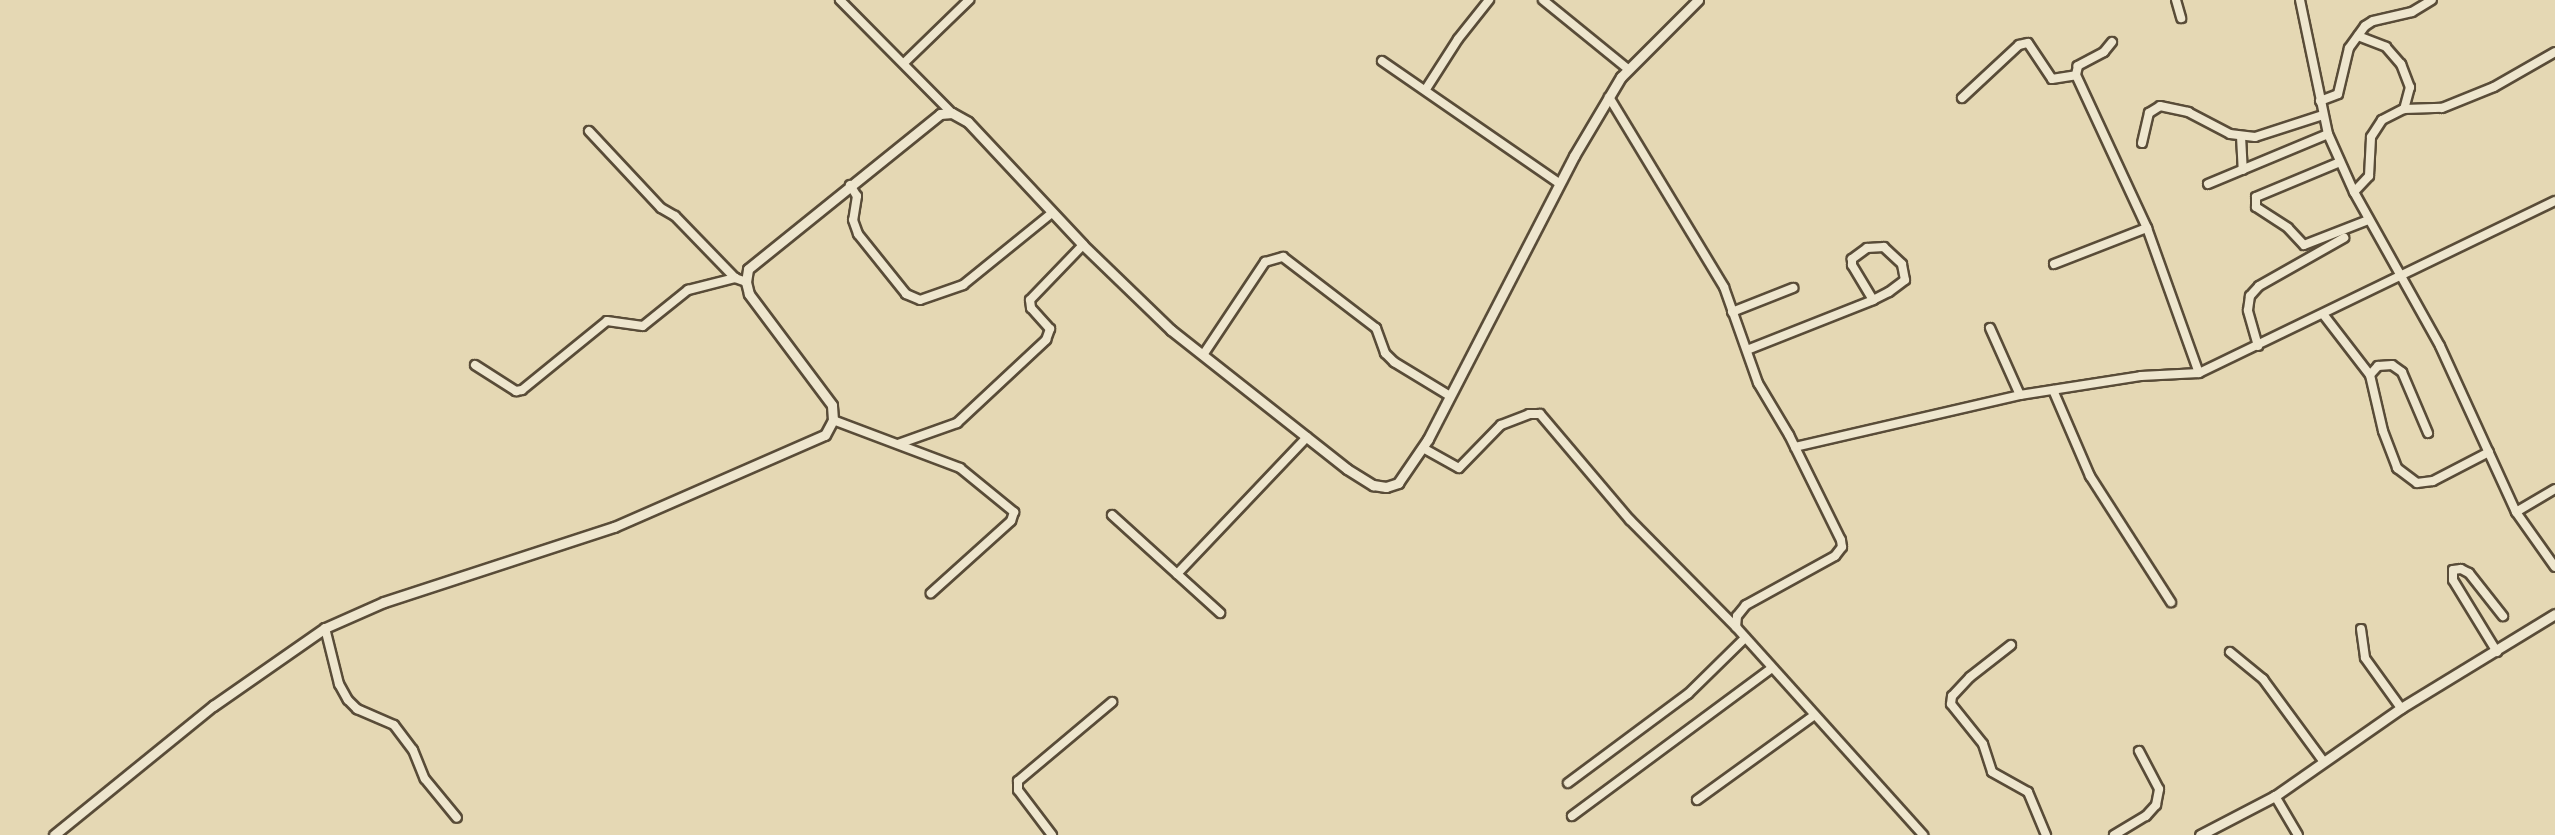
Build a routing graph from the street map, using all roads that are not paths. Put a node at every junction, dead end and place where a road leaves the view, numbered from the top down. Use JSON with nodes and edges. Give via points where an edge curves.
{"nodes":[{"id":1,"x":840,"y":0,"type":"edge"},
{"id":2,"x":969,"y":0,"type":"edge"},
{"id":3,"x":1489,"y":0,"type":"edge"},
{"id":4,"x":1544,"y":0,"type":"edge"},
{"id":5,"x":1698,"y":0,"type":"edge"},
{"id":6,"x":2176,"y":0,"type":"edge"},
{"id":7,"x":2300,"y":0,"type":"edge"},
{"id":8,"x":2432,"y":0,"type":"edge"},
{"id":9,"x":2181,"y":18,"type":"dead end"},
{"id":10,"x":2358,"y":36,"type":"junction"},
{"id":11,"x":2112,"y":42,"type":"dead end"},
{"id":12,"x":2555,"y":52,"type":"edge"},
{"id":13,"x":1382,"y":61,"type":"dead end"},
{"id":14,"x":904,"y":63,"type":"junction"},
{"id":15,"x":1628,"y":69,"type":"junction"},
{"id":16,"x":2076,"y":75,"type":"junction"},
{"id":17,"x":1426,"y":89,"type":"junction"},
{"id":18,"x":1609,"y":98,"type":"junction"},
{"id":19,"x":1962,"y":98,"type":"dead end"},
{"id":20,"x":2320,"y":101,"type":"junction"},
{"id":21,"x":2404,"y":109,"type":"junction"},
{"id":22,"x":952,"y":113,"type":"junction"},
{"id":23,"x":2323,"y":115,"type":"junction"},
{"id":24,"x":589,"y":131,"type":"dead end"},
{"id":25,"x":2328,"y":134,"type":"junction"},
{"id":26,"x":2241,"y":136,"type":"junction"},
{"id":27,"x":2142,"y":144,"type":"dead end"},
{"id":28,"x":2340,"y":162,"type":"junction"},
{"id":29,"x":2243,"y":170,"type":"junction"},
{"id":30,"x":1559,"y":183,"type":"junction"},
{"id":31,"x":2208,"y":184,"type":"dead end"},
{"id":32,"x":850,"y":185,"type":"junction"},
{"id":33,"x":2354,"y":192,"type":"junction"},
{"id":34,"x":2555,"y":201,"type":"edge"},
{"id":35,"x":1052,"y":213,"type":"junction"},
{"id":36,"x":2368,"y":220,"type":"junction"},
{"id":37,"x":2147,"y":228,"type":"junction"},
{"id":38,"x":2344,"y":238,"type":"dead end"},
{"id":39,"x":1083,"y":245,"type":"junction"},
{"id":40,"x":2054,"y":264,"type":"dead end"},
{"id":41,"x":2402,"y":276,"type":"junction"},
{"id":42,"x":735,"y":279,"type":"junction"},
{"id":43,"x":746,"y":282,"type":"junction"},
{"id":44,"x":1793,"y":288,"type":"dead end"},
{"id":45,"x":1873,"y":300,"type":"junction"},
{"id":46,"x":1732,"y":312,"type":"junction"},
{"id":47,"x":2323,"y":314,"type":"junction"},
{"id":48,"x":1990,"y":328,"type":"dead end"},
{"id":49,"x":2258,"y":346,"type":"junction"},
{"id":50,"x":1747,"y":350,"type":"junction"},
{"id":51,"x":1203,"y":355,"type":"junction"},
{"id":52,"x":475,"y":365,"type":"dead end"},
{"id":53,"x":2199,"y":373,"type":"junction"},
{"id":54,"x":2370,"y":375,"type":"junction"},
{"id":55,"x":2053,"y":390,"type":"junction"},
{"id":56,"x":2020,"y":395,"type":"junction"},
{"id":57,"x":1449,"y":396,"type":"junction"},
{"id":58,"x":833,"y":420,"type":"junction"},
{"id":59,"x":2428,"y":433,"type":"dead end"},
{"id":60,"x":1307,"y":437,"type":"junction"},
{"id":61,"x":898,"y":444,"type":"junction"},
{"id":62,"x":1795,"y":447,"type":"junction"},
{"id":63,"x":1423,"y":448,"type":"junction"},
{"id":64,"x":2489,"y":452,"type":"junction"},
{"id":65,"x":2555,"y":489,"type":"edge"},
{"id":66,"x":2516,"y":512,"type":"junction"},
{"id":67,"x":1112,"y":515,"type":"dead end"},
{"id":68,"x":2555,"y":567,"type":"edge"},
{"id":69,"x":1177,"y":574,"type":"junction"},
{"id":70,"x":932,"y":593,"type":"dead end"},
{"id":71,"x":2171,"y":602,"type":"dead end"},
{"id":72,"x":1220,"y":613,"type":"dead end"},
{"id":73,"x":2555,"y":614,"type":"edge"},
{"id":74,"x":2503,"y":616,"type":"dead end"},
{"id":75,"x":1736,"y":627,"type":"junction"},
{"id":76,"x":325,"y":628,"type":"junction"},
{"id":77,"x":2361,"y":629,"type":"dead end"},
{"id":78,"x":1744,"y":639,"type":"junction"},
{"id":79,"x":2011,"y":645,"type":"dead end"},
{"id":80,"x":2496,"y":651,"type":"junction"},
{"id":81,"x":2230,"y":652,"type":"dead end"},
{"id":82,"x":1771,"y":669,"type":"junction"},
{"id":83,"x":1112,"y":702,"type":"dead end"},
{"id":84,"x":2401,"y":708,"type":"junction"},
{"id":85,"x":1813,"y":716,"type":"junction"},
{"id":86,"x":2139,"y":752,"type":"dead end"},
{"id":87,"x":2324,"y":762,"type":"junction"},
{"id":88,"x":1568,"y":783,"type":"dead end"},
{"id":89,"x":2275,"y":796,"type":"junction"},
{"id":90,"x":1698,"y":800,"type":"dead end"},
{"id":91,"x":1572,"y":816,"type":"dead end"},
{"id":92,"x":457,"y":818,"type":"dead end"},
{"id":93,"x":54,"y":835,"type":"edge"},
{"id":94,"x":1052,"y":835,"type":"edge"},
{"id":95,"x":1923,"y":835,"type":"edge"},
{"id":96,"x":2046,"y":835,"type":"edge"},
{"id":97,"x":2114,"y":835,"type":"edge"},
{"id":98,"x":2200,"y":835,"type":"edge"},
{"id":99,"x":2298,"y":835,"type":"edge"}],
"edges":[{"from":1,"to":14,"type":"street"},
{"from":2,"to":14,"type":"street"},
{"from":3,"to":17,"type":"street"},
{"from":4,"to":15,"type":"street"},
{"from":5,"to":15,"type":"street"},
{"from":6,"to":9,"type":"street"},
{"from":7,"to":20,"type":"street"},
{"from":8,"to":10,"type":"street","via":[[2412,12],[2373,21]]},
{"from":10,"to":20,"type":"street","via":[[2349,48],[2338,94]]},
{"from":10,"to":21,"type":"street","via":[[2386,47],[2402,64],[2410,87]]},
{"from":11,"to":16,"type":"street","via":[[2104,52],[2078,66]]},
{"from":12,"to":21,"type":"street","via":[[2494,87],[2442,108]]},
{"from":13,"to":17,"type":"street"},
{"from":14,"to":22,"type":"street"},
{"from":15,"to":18,"type":"street"},
{"from":16,"to":19,"type":"street","via":[[2052,79],[2028,44],[2019,45]]},
{"from":16,"to":37,"type":"street"},
{"from":17,"to":30,"type":"street"},
{"from":18,"to":30,"type":"street"},
{"from":18,"to":46,"type":"street","via":[[1715,270]]},
{"from":20,"to":23,"type":"street"},
{"from":21,"to":33,"type":"street","via":[[2382,120],[2371,137],[2369,176]]},
{"from":22,"to":32,"type":"street","via":[[934,117]]},
{"from":22,"to":35,"type":"street","via":[[968,122]]},
{"from":23,"to":25,"type":"street"},
{"from":23,"to":26,"type":"street","via":[[2255,137]]},
{"from":24,"to":42,"type":"street"},
{"from":25,"to":28,"type":"street"},
{"from":25,"to":29,"type":"street"},
{"from":26,"to":27,"type":"street","via":[[2188,112],[2160,106],[2149,113]]},
{"from":26,"to":29,"type":"street"},
{"from":28,"to":33,"type":"street"},
{"from":28,"to":36,"type":"street","via":[[2256,197],[2256,207],[2288,228],[2304,245]]},
{"from":29,"to":31,"type":"street"},
{"from":30,"to":57,"type":"street"},
{"from":32,"to":35,"type":"street","via":[[858,196],[853,220],[858,234],[906,294],[920,300],[963,285]]},
{"from":32,"to":43,"type":"street","via":[[752,264]]},
{"from":33,"to":36,"type":"street"},
{"from":34,"to":41,"type":"street"},
{"from":35,"to":39,"type":"street"},
{"from":36,"to":41,"type":"street"},
{"from":37,"to":40,"type":"street"},
{"from":37,"to":53,"type":"street"},
{"from":38,"to":49,"type":"street","via":[[2279,274],[2250,296],[2248,310]]},
{"from":39,"to":51,"type":"street","via":[[1126,290]]},
{"from":39,"to":61,"type":"street","via":[[1030,300],[1031,308],[1049,326],[1049,338],[957,423]]},
{"from":41,"to":47,"type":"street"},
{"from":41,"to":64,"type":"street"},
{"from":42,"to":43,"type":"street"},
{"from":42,"to":52,"type":"street","via":[[688,290],[643,326],[607,321],[522,390],[516,391]]},
{"from":43,"to":58,"type":"street","via":[[749,294],[829,399]]},
{"from":44,"to":46,"type":"street"},
{"from":45,"to":45,"type":"street","via":[[1852,259],[1867,248],[1884,247],[1902,264],[1905,280]]},
{"from":45,"to":50,"type":"street"},
{"from":46,"to":50,"type":"street"},
{"from":47,"to":49,"type":"street"},
{"from":47,"to":54,"type":"street"},
{"from":48,"to":56,"type":"street"},
{"from":49,"to":53,"type":"street"},
{"from":50,"to":62,"type":"street","via":[[1758,383]]},
{"from":51,"to":57,"type":"street","via":[[1265,262],[1283,257],[1376,328],[1385,353],[1394,362]]},
{"from":51,"to":60,"type":"street"},
{"from":53,"to":55,"type":"street","via":[[2141,376]]},
{"from":54,"to":59,"type":"street","via":[[2378,366],[2392,365],[2402,372]]},
{"from":54,"to":64,"type":"street","via":[[2383,431],[2397,468],[2417,483],[2433,481]]},
{"from":55,"to":56,"type":"street"},
{"from":55,"to":71,"type":"street","via":[[2090,476]]},
{"from":56,"to":62,"type":"street"},
{"from":57,"to":63,"type":"street"},
{"from":58,"to":61,"type":"street"},
{"from":58,"to":76,"type":"street","via":[[818,441],[614,527],[384,602]]},
{"from":60,"to":63,"type":"street","via":[[1364,479],[1386,487],[1398,483],[1409,472]]},
{"from":60,"to":69,"type":"street"},
{"from":61,"to":70,"type":"street","via":[[960,468],[1014,512],[1011,520]]},
{"from":62,"to":75,"type":"street","via":[[1842,547],[1835,556],[1746,605],[1737,616]]},
{"from":63,"to":75,"type":"street","via":[[1459,468],[1502,425],[1529,414],[1540,414],[1630,520]]},
{"from":64,"to":66,"type":"street"},
{"from":65,"to":66,"type":"street"},
{"from":66,"to":68,"type":"street"},
{"from":67,"to":69,"type":"street"},
{"from":69,"to":72,"type":"street"},
{"from":73,"to":80,"type":"street"},
{"from":74,"to":80,"type":"street","via":[[2469,573],[2454,570],[2453,580]]},
{"from":75,"to":78,"type":"street"},
{"from":76,"to":92,"type":"street","via":[[339,684],[348,700],[357,710],[394,725],[413,750],[425,779]]},
{"from":76,"to":93,"type":"street","via":[[204,713]]},
{"from":77,"to":84,"type":"street","via":[[2365,658]]},
{"from":78,"to":82,"type":"street"},
{"from":78,"to":88,"type":"street","via":[[1688,694]]},
{"from":79,"to":96,"type":"street","via":[[1970,677],[1952,696],[1951,704],[1983,744],[1992,772],[2028,792]]},
{"from":80,"to":84,"type":"street"},
{"from":81,"to":87,"type":"street","via":[[2263,679]]},
{"from":82,"to":85,"type":"street"},
{"from":82,"to":91,"type":"street"},
{"from":83,"to":94,"type":"street","via":[[1018,781],[1018,790]]},
{"from":84,"to":87,"type":"street"},
{"from":85,"to":90,"type":"street"},
{"from":85,"to":95,"type":"street"},
{"from":86,"to":97,"type":"street","via":[[2160,789],[2156,805],[2146,816]]},
{"from":87,"to":89,"type":"street"},
{"from":89,"to":98,"type":"street"},
{"from":89,"to":99,"type":"street"}]}
